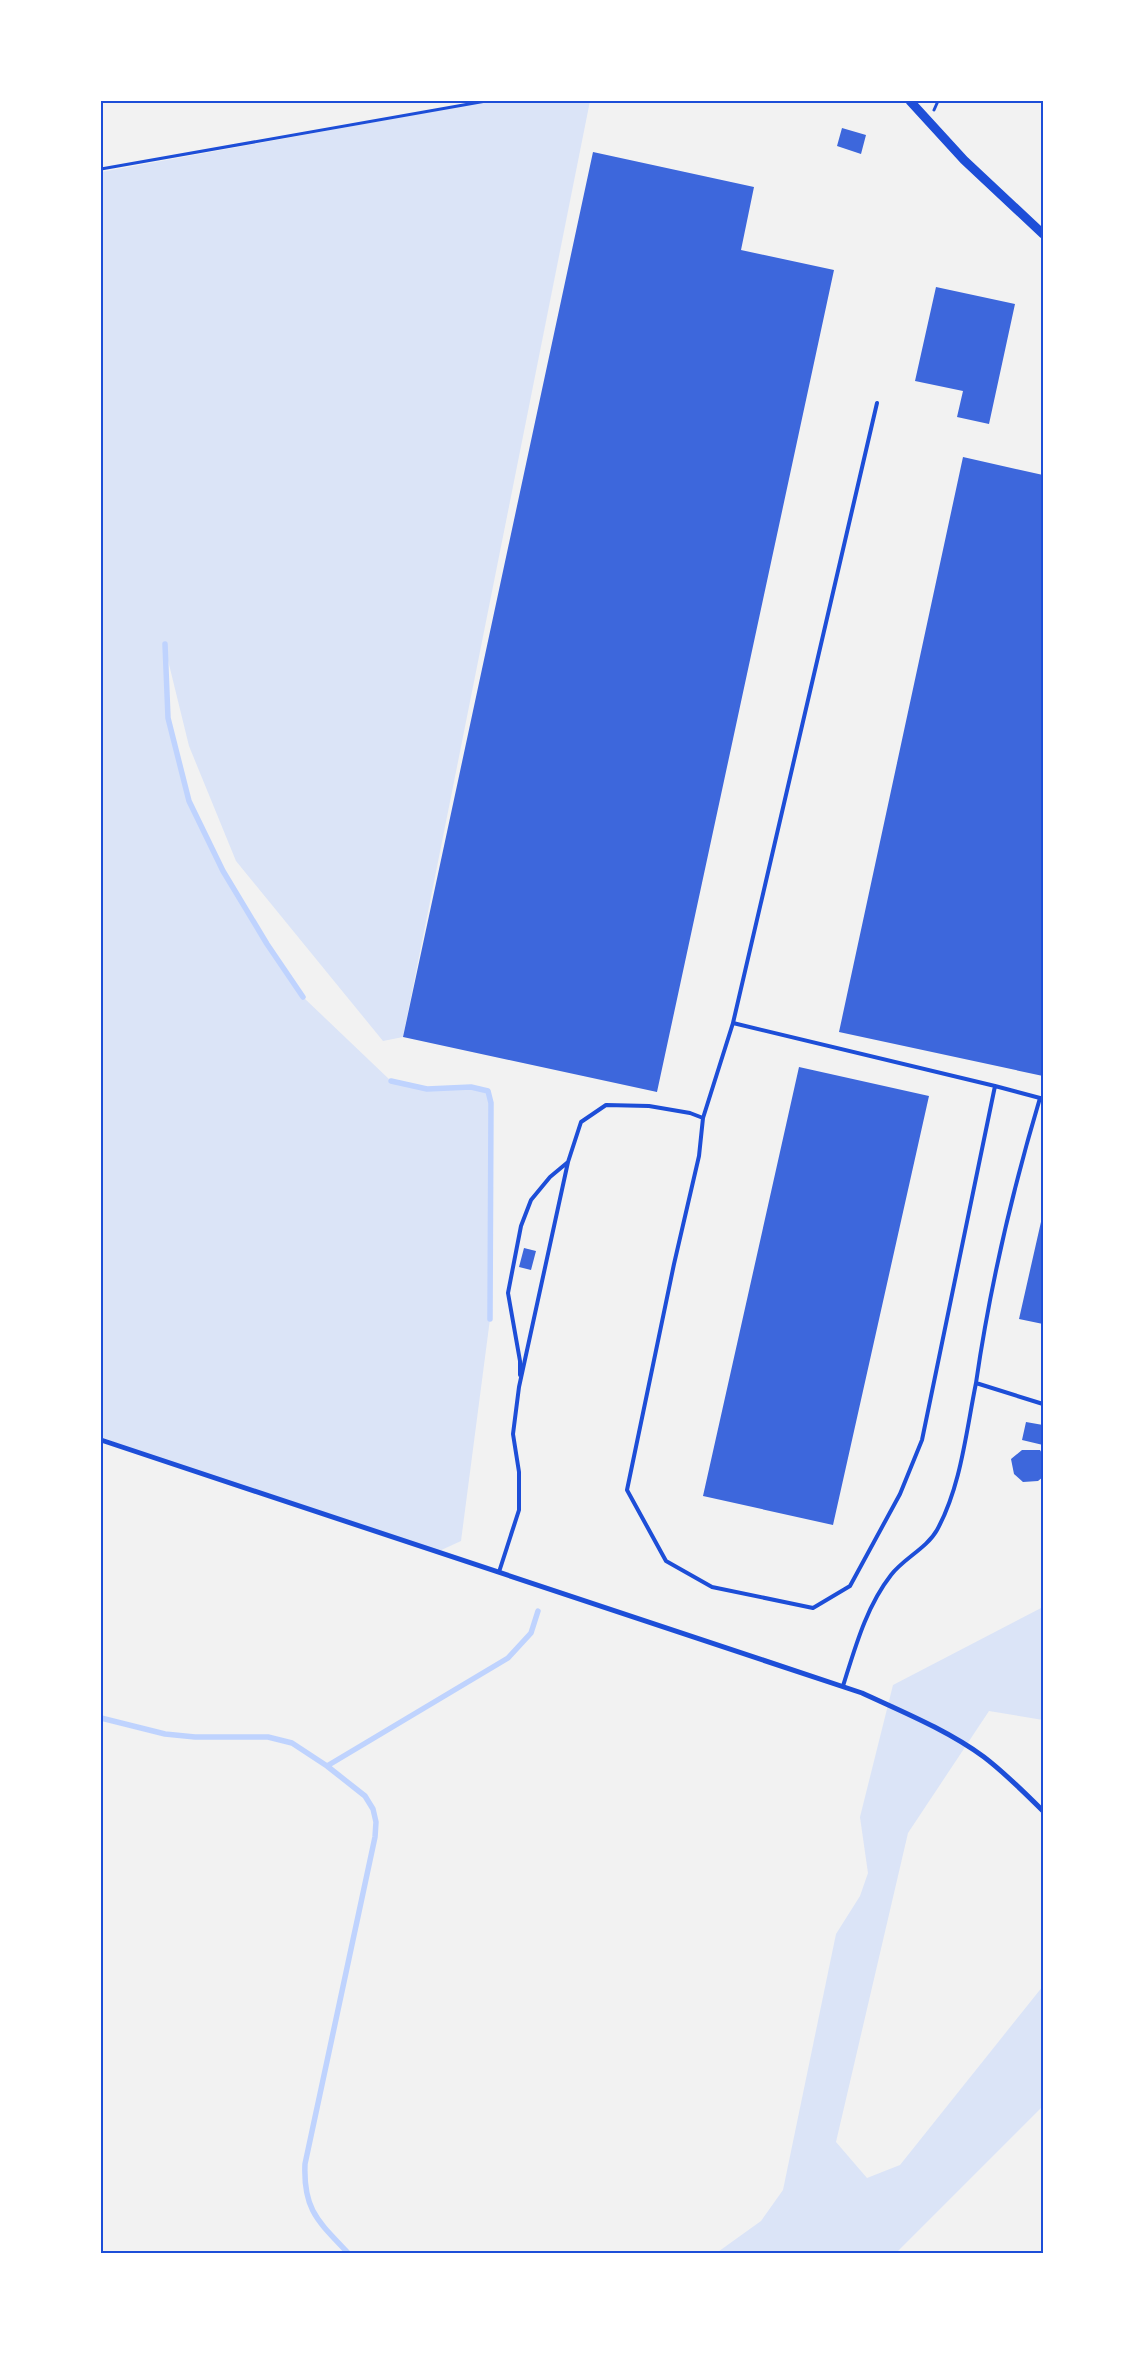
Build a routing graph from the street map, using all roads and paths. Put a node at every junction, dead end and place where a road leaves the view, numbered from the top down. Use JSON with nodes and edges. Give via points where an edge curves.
{"nodes":[{"id":1,"x":486,"y":101,"type":"edge"},
{"id":2,"x":910,"y":101,"type":"edge"},
{"id":3,"x":101,"y":169,"type":"edge"},
{"id":4,"x":1043,"y":234,"type":"edge"},
{"id":5,"x":877,"y":403,"type":"dead end"},
{"id":6,"x":733,"y":1024,"type":"junction"},
{"id":7,"x":995,"y":1086,"type":"junction"},
{"id":8,"x":1042,"y":1098,"type":"edge"},
{"id":9,"x":703,"y":1118,"type":"junction"},
{"id":10,"x":568,"y":1162,"type":"junction"},
{"id":11,"x":976,"y":1384,"type":"junction"},
{"id":12,"x":519,"y":1387,"type":"junction"},
{"id":13,"x":1043,"y":1404,"type":"edge"},
{"id":14,"x":101,"y":1440,"type":"edge"},
{"id":15,"x":499,"y":1572,"type":"junction"},
{"id":16,"x":843,"y":1686,"type":"junction"},
{"id":17,"x":1043,"y":1811,"type":"edge"}],
"edges":[{"from":1,"to":3,"type":"path"},
{"from":2,"to":4,"type":"street","via":[[964,160]]},
{"from":5,"to":6,"type":"lane"},
{"from":6,"to":7,"type":"lane"},
{"from":6,"to":9,"type":"lane"},
{"from":7,"to":8,"type":"lane"},
{"from":7,"to":9,"type":"lane","via":[[922,1440],[900,1494],[850,1586],[813,1608],[712,1588],[666,1561],[627,1490],[699,1156]]},
{"from":8,"to":11,"type":"lane","via":[[1016,1178],[995,1270]]},
{"from":9,"to":10,"type":"lane","via":[[648,1106],[606,1106],[581,1122]]},
{"from":10,"to":12,"type":"lane"},
{"from":10,"to":12,"type":"lane","via":[[531,1200],[521,1226],[508,1292],[520,1360]]},
{"from":11,"to":13,"type":"lane"},
{"from":11,"to":16,"type":"lane","via":[[947,1508],[936,1532],[891,1574],[874,1600]]},
{"from":12,"to":15,"type":"lane","via":[[513,1434],[519,1472],[519,1510]]},
{"from":14,"to":15,"type":"street"},
{"from":15,"to":16,"type":"street"},
{"from":16,"to":17,"type":"street","via":[[928,1723],[983,1756]]}]}
